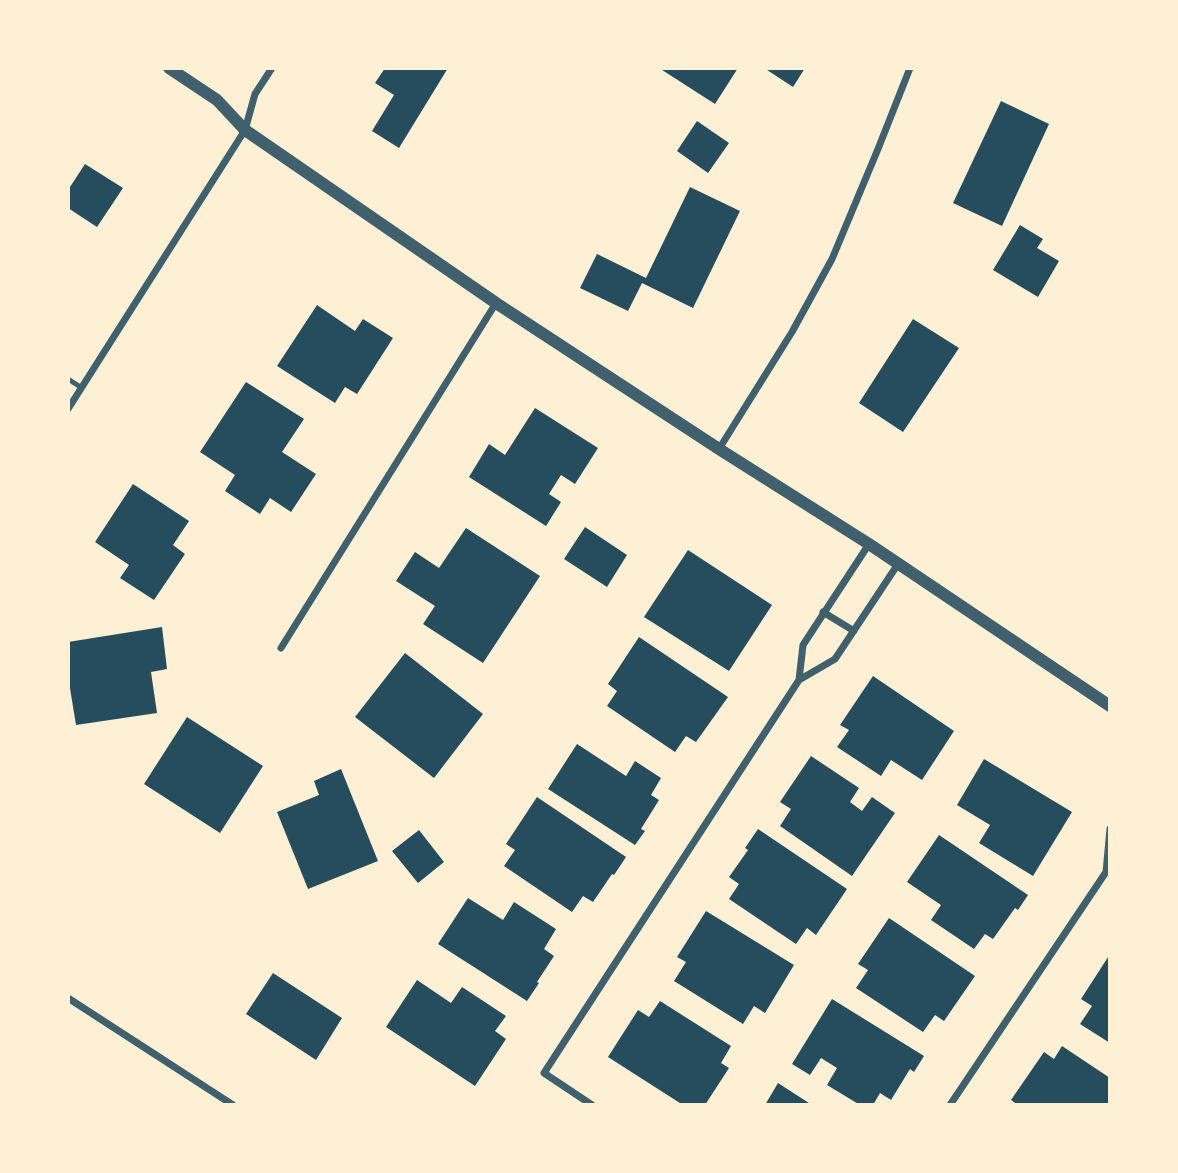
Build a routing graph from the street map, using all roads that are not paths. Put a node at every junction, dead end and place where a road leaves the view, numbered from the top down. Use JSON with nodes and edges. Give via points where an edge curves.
{"nodes":[{"id":1,"x":169,"y":68,"type":"edge"},
{"id":2,"x":272,"y":68,"type":"edge"},
{"id":3,"x":909,"y":68,"type":"edge"},
{"id":4,"x":245,"y":130,"type":"junction"},
{"id":5,"x":496,"y":303,"type":"junction"},
{"id":6,"x":68,"y":379,"type":"edge"},
{"id":7,"x":82,"y":388,"type":"junction"},
{"id":8,"x":68,"y":409,"type":"edge"},
{"id":9,"x":719,"y":449,"type":"junction"},
{"id":10,"x":869,"y":544,"type":"junction"},
{"id":11,"x":898,"y":564,"type":"junction"},
{"id":12,"x":823,"y":612,"type":"junction"},
{"id":13,"x":854,"y":631,"type":"junction"},
{"id":14,"x":281,"y":648,"type":"dead end"},
{"id":15,"x":799,"y":680,"type":"junction"},
{"id":16,"x":1110,"y":706,"type":"edge"},
{"id":17,"x":1110,"y":829,"type":"edge"},
{"id":18,"x":1108,"y":870,"type":"edge"},
{"id":19,"x":68,"y":998,"type":"edge"},
{"id":20,"x":233,"y":1105,"type":"edge"},
{"id":21,"x":592,"y":1105,"type":"edge"},
{"id":22,"x":950,"y":1105,"type":"edge"}],
"edges":[{"from":1,"to":4,"type":"street","via":[[217,100]]},
{"from":2,"to":4,"type":"street","via":[[256,94]]},
{"from":3,"to":9,"type":"street","via":[[832,259]]},
{"from":4,"to":5,"type":"street"},
{"from":4,"to":7,"type":"street"},
{"from":5,"to":9,"type":"street"},
{"from":5,"to":14,"type":"street"},
{"from":6,"to":7,"type":"lane"},
{"from":7,"to":8,"type":"street"},
{"from":9,"to":10,"type":"street"},
{"from":10,"to":11,"type":"street"},
{"from":10,"to":12,"type":"street"},
{"from":11,"to":13,"type":"street"},
{"from":11,"to":16,"type":"street"},
{"from":12,"to":13,"type":"street"},
{"from":12,"to":15,"type":"street","via":[[803,645]]},
{"from":13,"to":15,"type":"street","via":[[835,659]]},
{"from":15,"to":21,"type":"street","via":[[544,1073]]},
{"from":17,"to":18,"type":"street"},
{"from":18,"to":22,"type":"street"},
{"from":19,"to":20,"type":"street"}]}
